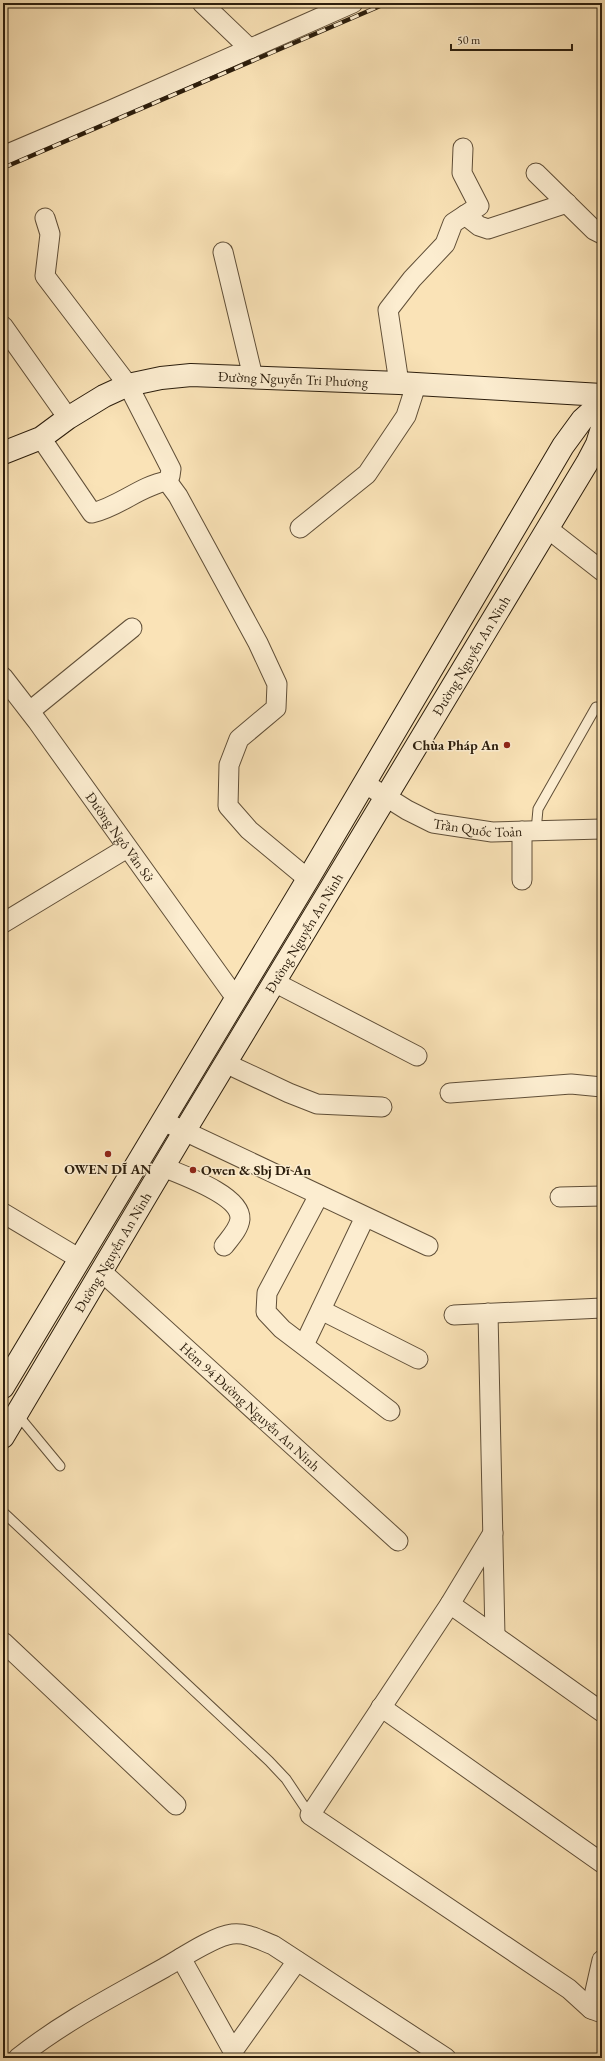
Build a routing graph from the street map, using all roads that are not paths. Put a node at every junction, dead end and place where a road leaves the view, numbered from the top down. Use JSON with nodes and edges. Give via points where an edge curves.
{"nodes":[{"id":1,"x":202,"y":3,"type":"edge"},
{"id":2,"x":353,"y":3,"type":"edge"},
{"id":3,"x":250,"y":50,"type":"junction"},
{"id":4,"x":463,"y":148,"type":"dead end"},
{"id":5,"x":3,"y":156,"type":"edge"},
{"id":6,"x":536,"y":172,"type":"dead end"},
{"id":7,"x":567,"y":203,"type":"junction"},
{"id":8,"x":465,"y":215,"type":"junction"},
{"id":9,"x":44,"y":218,"type":"dead end"},
{"id":10,"x":602,"y":234,"type":"edge"},
{"id":11,"x":223,"y":252,"type":"dead end"},
{"id":12,"x":3,"y":326,"type":"edge"},
{"id":13,"x":253,"y":377,"type":"junction"},
{"id":14,"x":408,"y":384,"type":"junction"},
{"id":15,"x":128,"y":385,"type":"junction"},
{"id":16,"x":602,"y":395,"type":"edge"},
{"id":17,"x":602,"y":402,"type":"edge"},
{"id":18,"x":68,"y":418,"type":"junction"},
{"id":19,"x":602,"y":428,"type":"edge"},
{"id":20,"x":41,"y":438,"type":"junction"},
{"id":21,"x":3,"y":453,"type":"edge"},
{"id":22,"x":167,"y":481,"type":"junction"},
{"id":23,"x":300,"y":528,"type":"dead end"},
{"id":24,"x":547,"y":528,"type":"junction"},
{"id":25,"x":602,"y":571,"type":"edge"},
{"id":26,"x":132,"y":628,"type":"dead end"},
{"id":27,"x":3,"y":677,"type":"edge"},
{"id":28,"x":30,"y":711,"type":"junction"},
{"id":29,"x":602,"y":711,"type":"edge"},
{"id":30,"x":364,"y":782,"type":"junction"},
{"id":31,"x":386,"y":797,"type":"junction"},
{"id":32,"x":602,"y":829,"type":"edge"},
{"id":33,"x":529,"y":831,"type":"junction"},
{"id":34,"x":127,"y":848,"type":"junction"},
{"id":35,"x":308,"y":879,"type":"junction"},
{"id":36,"x":522,"y":880,"type":"dead end"},
{"id":37,"x":3,"y":922,"type":"edge"},
{"id":38,"x":274,"y":982,"type":"junction"},
{"id":39,"x":235,"y":997,"type":"junction"},
{"id":40,"x":417,"y":1056,"type":"dead end"},
{"id":41,"x":225,"y":1063,"type":"junction"},
{"id":42,"x":602,"y":1087,"type":"edge"},
{"id":43,"x":450,"y":1093,"type":"dead end"},
{"id":44,"x":382,"y":1107,"type":"dead end"},
{"id":45,"x":163,"y":1121,"type":"junction"},
{"id":46,"x":184,"y":1132,"type":"junction"},
{"id":47,"x":163,"y":1167,"type":"junction"},
{"id":48,"x":319,"y":1195,"type":"junction"},
{"id":49,"x":602,"y":1196,"type":"edge"},
{"id":50,"x":560,"y":1197,"type":"dead end"},
{"id":51,"x":3,"y":1213,"type":"edge"},
{"id":52,"x":365,"y":1217,"type":"junction"},
{"id":53,"x":224,"y":1246,"type":"dead end"},
{"id":54,"x":428,"y":1246,"type":"dead end"},
{"id":55,"x":80,"y":1259,"type":"junction"},
{"id":56,"x":102,"y":1272,"type":"junction"},
{"id":57,"x":602,"y":1308,"type":"edge"},
{"id":58,"x":321,"y":1310,"type":"junction"},
{"id":59,"x":488,"y":1313,"type":"junction"},
{"id":60,"x":454,"y":1315,"type":"dead end"},
{"id":61,"x":304,"y":1345,"type":"junction"},
{"id":62,"x":418,"y":1360,"type":"dead end"},
{"id":63,"x":3,"y":1387,"type":"edge"},
{"id":64,"x":390,"y":1411,"type":"dead end"},
{"id":65,"x":17,"y":1414,"type":"junction"},
{"id":66,"x":3,"y":1437,"type":"edge"},
{"id":67,"x":60,"y":1466,"type":"dead end"},
{"id":68,"x":3,"y":1512,"type":"edge"},
{"id":69,"x":493,"y":1533,"type":"junction"},
{"id":70,"x":398,"y":1541,"type":"dead end"},
{"id":71,"x":450,"y":1604,"type":"junction"},
{"id":72,"x":495,"y":1636,"type":"junction"},
{"id":73,"x":3,"y":1642,"type":"edge"},
{"id":74,"x":381,"y":1707,"type":"junction"},
{"id":75,"x":602,"y":1712,"type":"edge"},
{"id":76,"x":176,"y":1805,"type":"dead end"},
{"id":77,"x":310,"y":1815,"type":"junction"},
{"id":78,"x":602,"y":1863,"type":"edge"},
{"id":79,"x":181,"y":1958,"type":"junction"},
{"id":80,"x":602,"y":1960,"type":"edge"},
{"id":81,"x":297,"y":1961,"type":"junction"},
{"id":82,"x":597,"y":2011,"type":"edge"},
{"id":83,"x":233,"y":2054,"type":"edge"},
{"id":84,"x":18,"y":2058,"type":"edge"},
{"id":85,"x":446,"y":2058,"type":"edge"}],
"edges":[{"from":1,"to":3,"type":"street"},
{"from":2,"to":3,"type":"street"},
{"from":3,"to":5,"type":"street"},
{"from":4,"to":8,"type":"street","via":[[462,173],[479,206]]},
{"from":6,"to":7,"type":"street"},
{"from":7,"to":8,"type":"street","via":[[488,229],[479,226]]},
{"from":7,"to":10,"type":"street","via":[[594,230]]},
{"from":8,"to":14,"type":"street","via":[[454,223],[445,244],[412,279],[388,310]]},
{"from":9,"to":15,"type":"street","via":[[50,234],[45,276]]},
{"from":11,"to":13,"type":"street"},
{"from":12,"to":18,"type":"street"},
{"from":13,"to":14,"type":"main road","name":"Đường Nguyễn Tri Phương"},
{"from":13,"to":15,"type":"main road","name":"Đường Nguyễn Tri Phương","via":[[191,375]]},
{"from":14,"to":16,"type":"main road","name":"Đường Nguyễn Tri Phương"},
{"from":14,"to":23,"type":"street","via":[[406,416],[367,474]]},
{"from":15,"to":18,"type":"main road","name":"Đường Nguyễn Tri Phương"},
{"from":15,"to":22,"type":"street","via":[[172,469]]},
{"from":17,"to":30,"type":"main road","name":"Đường Nguyễn An Ninh","via":[[582,420],[563,446]]},
{"from":18,"to":20,"type":"main road","name":"Đường Nguyễn Tri Phương"},
{"from":19,"to":24,"type":"main road","name":"Đường Nguyễn An Ninh","via":[[590,456]]},
{"from":20,"to":21,"type":"main road","name":"Đường Nguyễn Tri Phương"},
{"from":20,"to":22,"type":"street","via":[[92,513],[103,511],[155,484]]},
{"from":22,"to":35,"type":"street","via":[[178,496],[258,643],[277,684],[276,708],[239,739],[229,765],[228,806],[249,830]]},
{"from":24,"to":25,"type":"street"},
{"from":24,"to":31,"type":"main road","name":"Đường Nguyễn An Ninh"},
{"from":26,"to":28,"type":"street"},
{"from":27,"to":28,"type":"street","name":"Đường Ngô Văn Sở"},
{"from":28,"to":34,"type":"street","name":"Đường Ngô Văn Sở"},
{"from":29,"to":33,"type":"lane","via":[[596,707],[538,809]]},
{"from":30,"to":31,"type":"street","name":"Trần Quốc Toản"},
{"from":30,"to":35,"type":"main road","name":"Đường Nguyễn An Ninh"},
{"from":31,"to":33,"type":"street","name":"Trần Quốc Toản","via":[[433,823],[492,832]]},
{"from":31,"to":38,"type":"main road","name":"Đường Nguyễn An Ninh"},
{"from":32,"to":33,"type":"street","name":"Trần Quốc Toản"},
{"from":33,"to":36,"type":"street"},
{"from":34,"to":37,"type":"street"},
{"from":34,"to":39,"type":"street","name":"Đường Ngô Văn Sở"},
{"from":35,"to":39,"type":"main road","name":"Đường Nguyễn An Ninh"},
{"from":38,"to":40,"type":"street"},
{"from":38,"to":41,"type":"main road","name":"Đường Nguyễn An Ninh"},
{"from":39,"to":45,"type":"main road","name":"Đường Nguyễn An Ninh"},
{"from":41,"to":44,"type":"street","via":[[318,1104]]},
{"from":41,"to":46,"type":"main road","name":"Đường Nguyễn An Ninh"},
{"from":42,"to":43,"type":"street","via":[[571,1084]]},
{"from":45,"to":46,"type":"street"},
{"from":45,"to":55,"type":"main road","name":"Đường Nguyễn An Ninh"},
{"from":46,"to":47,"type":"main road","name":"Đường Nguyễn An Ninh"},
{"from":46,"to":48,"type":"street"},
{"from":47,"to":53,"type":"street","via":[[230,1200],[240,1217],[239,1225]]},
{"from":47,"to":56,"type":"main road","name":"Đường Nguyễn An Ninh"},
{"from":48,"to":52,"type":"street"},
{"from":48,"to":61,"type":"street","via":[[267,1293],[266,1312],[282,1329]]},
{"from":49,"to":50,"type":"street"},
{"from":51,"to":55,"type":"street"},
{"from":52,"to":54,"type":"street"},
{"from":52,"to":58,"type":"street"},
{"from":55,"to":63,"type":"main road","name":"Đường Nguyễn An Ninh"},
{"from":56,"to":65,"type":"main road","name":"Đường Nguyễn An Ninh"},
{"from":56,"to":70,"type":"street","name":"Hẻm 94 Đường Nguyễn An Ninh"},
{"from":57,"to":59,"type":"street"},
{"from":58,"to":61,"type":"street"},
{"from":58,"to":62,"type":"street"},
{"from":59,"to":60,"type":"street"},
{"from":59,"to":69,"type":"street"},
{"from":61,"to":64,"type":"street"},
{"from":65,"to":66,"type":"main road","name":"Đường Nguyễn An Ninh"},
{"from":65,"to":67,"type":"lane"},
{"from":68,"to":77,"type":"lane","via":[[269,1761],[286,1780]]},
{"from":69,"to":71,"type":"street"},
{"from":69,"to":72,"type":"street"},
{"from":71,"to":72,"type":"street"},
{"from":71,"to":74,"type":"street"},
{"from":72,"to":75,"type":"street"},
{"from":73,"to":76,"type":"street"},
{"from":74,"to":77,"type":"street"},
{"from":74,"to":78,"type":"street"},
{"from":77,"to":82,"type":"street","via":[[569,1989]]},
{"from":79,"to":81,"type":"street","via":[[233,1934],[250,1936],[273,1945]]},
{"from":79,"to":83,"type":"street"},
{"from":79,"to":84,"type":"street","via":[[68,2023]]},
{"from":80,"to":82,"type":"street"},
{"from":81,"to":83,"type":"street"},
{"from":81,"to":85,"type":"street"}]}
